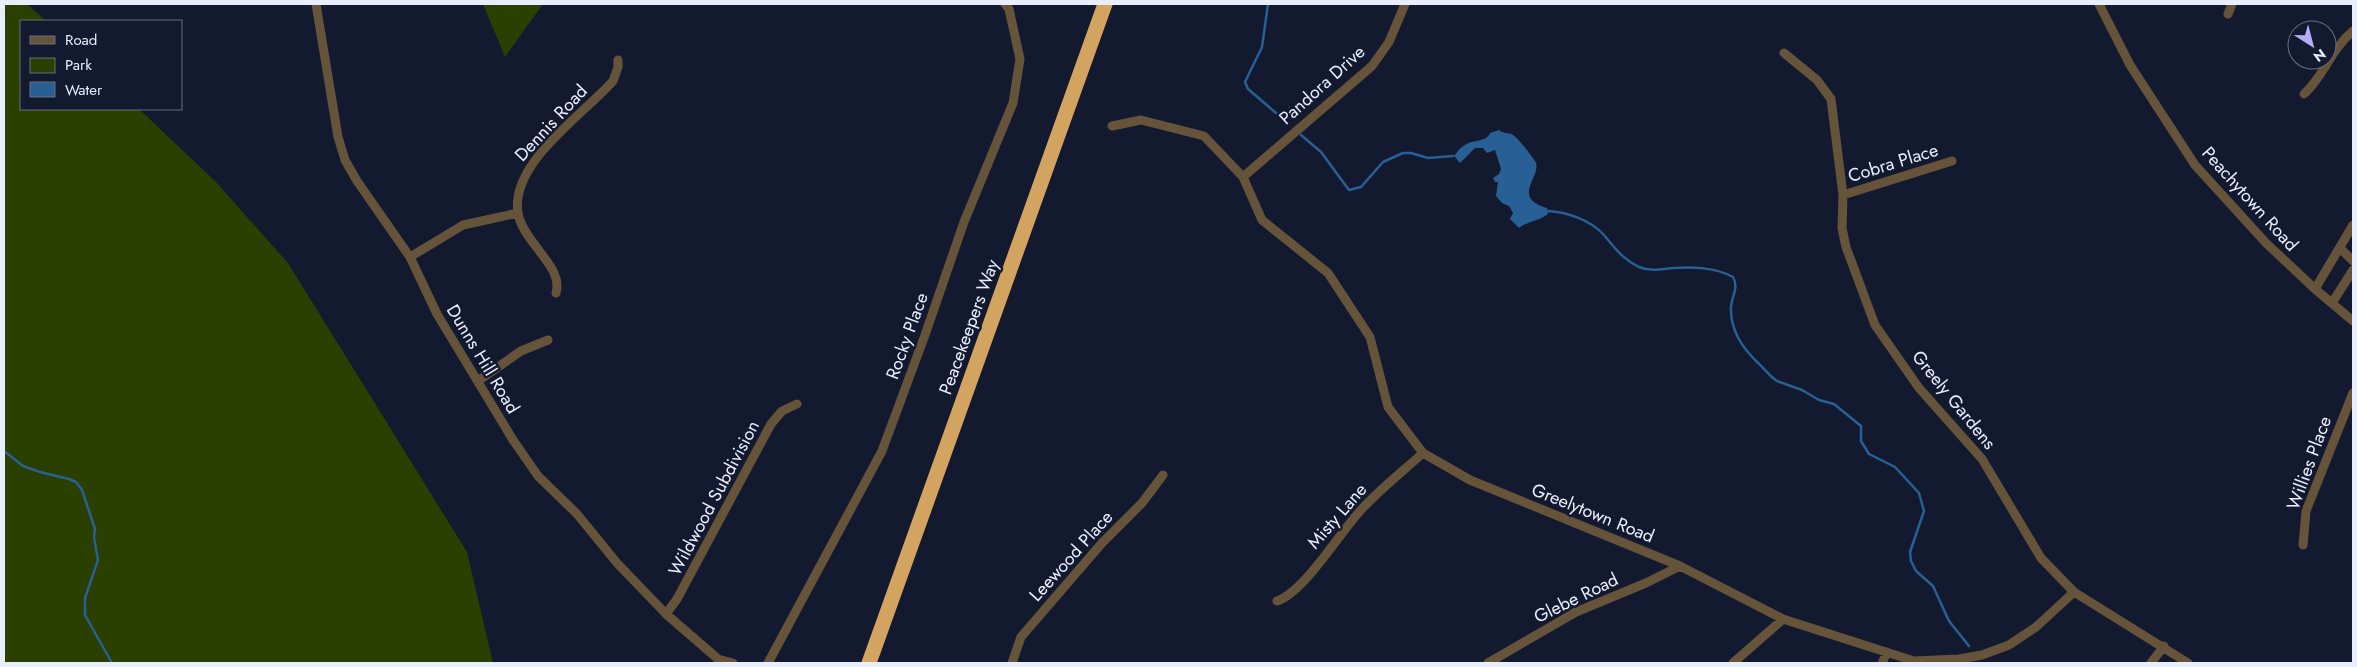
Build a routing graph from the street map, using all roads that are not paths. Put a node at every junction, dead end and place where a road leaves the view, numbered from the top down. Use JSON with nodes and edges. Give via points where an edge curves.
{"nodes":[{"id":1,"x":316,"y":4,"type":"edge"},
{"id":2,"x":1005,"y":4,"type":"edge"},
{"id":3,"x":1105,"y":4,"type":"edge"},
{"id":4,"x":1406,"y":4,"type":"edge"},
{"id":5,"x":2099,"y":4,"type":"edge"},
{"id":6,"x":2232,"y":4,"type":"edge"},
{"id":7,"x":2228,"y":14,"type":"dead end"},
{"id":8,"x":2353,"y":31,"type":"edge"},
{"id":9,"x":1784,"y":53,"type":"dead end"},
{"id":10,"x":618,"y":60,"type":"dead end"},
{"id":11,"x":2304,"y":94,"type":"dead end"},
{"id":12,"x":1112,"y":126,"type":"dead end"},
{"id":13,"x":1952,"y":161,"type":"dead end"},
{"id":14,"x":1242,"y":177,"type":"junction"},
{"id":15,"x":1843,"y":195,"type":"junction"},
{"id":16,"x":518,"y":213,"type":"junction"},
{"id":17,"x":2353,"y":225,"type":"edge"},
{"id":18,"x":2340,"y":248,"type":"junction"},
{"id":19,"x":410,"y":256,"type":"junction"},
{"id":20,"x":2353,"y":261,"type":"edge"},
{"id":21,"x":2353,"y":270,"type":"edge"},
{"id":22,"x":2314,"y":290,"type":"junction"},
{"id":23,"x":556,"y":293,"type":"dead end"},
{"id":24,"x":2332,"y":304,"type":"junction"},
{"id":25,"x":2353,"y":321,"type":"edge"},
{"id":26,"x":548,"y":340,"type":"dead end"},
{"id":27,"x":478,"y":381,"type":"junction"},
{"id":28,"x":2353,"y":393,"type":"edge"},
{"id":29,"x":797,"y":404,"type":"dead end"},
{"id":30,"x":1423,"y":453,"type":"junction"},
{"id":31,"x":1163,"y":475,"type":"dead end"},
{"id":32,"x":2303,"y":546,"type":"dead end"},
{"id":33,"x":1680,"y":566,"type":"junction"},
{"id":34,"x":2074,"y":592,"type":"junction"},
{"id":35,"x":1277,"y":601,"type":"dead end"},
{"id":36,"x":666,"y":614,"type":"junction"},
{"id":37,"x":1784,"y":619,"type":"junction"},
{"id":38,"x":2164,"y":646,"type":"junction"},
{"id":39,"x":1887,"y":652,"type":"junction"},
{"id":40,"x":733,"y":663,"type":"edge"},
{"id":41,"x":768,"y":663,"type":"edge"},
{"id":42,"x":869,"y":663,"type":"edge"},
{"id":43,"x":1012,"y":663,"type":"edge"},
{"id":44,"x":1488,"y":663,"type":"edge"},
{"id":45,"x":1733,"y":663,"type":"edge"},
{"id":46,"x":1882,"y":663,"type":"edge"},
{"id":47,"x":2151,"y":663,"type":"edge"},
{"id":48,"x":2188,"y":663,"type":"edge"}],
"edges":[{"from":1,"to":19,"type":"street","name":"Dunns Hill Road","via":[[342,152],[356,181]]},
{"from":2,"to":41,"type":"street","name":"Rocky Place","via":[[1020,59],[1012,103],[964,222],[882,451]]},
{"from":3,"to":42,"type":"highway","name":"Peacekeepers Way"},
{"from":4,"to":14,"type":"street","name":"Pandora Drive","via":[[1372,66]]},
{"from":5,"to":22,"type":"street","name":"Peachytown Road","via":[[2130,65],[2195,166]]},
{"from":6,"to":7,"type":"street"},
{"from":8,"to":11,"type":"street","via":[[2336,46],[2320,77]]},
{"from":9,"to":15,"type":"street","name":"Greely Gardens","via":[[1817,80],[1832,99]]},
{"from":10,"to":16,"type":"street","name":"Dennis Road","via":[[613,81],[529,167],[521,183]]},
{"from":12,"to":14,"type":"street","name":"Greelytown Road","via":[[1141,120],[1204,136]]},
{"from":13,"to":15,"type":"street","name":"Cobra Place"},
{"from":14,"to":30,"type":"street","name":"Greelytown Road","via":[[1262,220],[1328,273],[1370,337],[1388,407]]},
{"from":15,"to":34,"type":"street","name":"Greely Gardens","via":[[1842,228],[1846,247],[1875,325],[1918,388],[1982,459],[2041,558]]},
{"from":16,"to":19,"type":"street","via":[[463,225]]},
{"from":16,"to":23,"type":"street","via":[[526,232],[556,276]]},
{"from":17,"to":18,"type":"street"},
{"from":18,"to":20,"type":"street"},
{"from":18,"to":22,"type":"street"},
{"from":19,"to":27,"type":"street","name":"Dunns Hill Road","via":[[437,314]]},
{"from":21,"to":24,"type":"street"},
{"from":22,"to":24,"type":"street","name":"Peachytown Road"},
{"from":24,"to":25,"type":"street","name":"Peachytown Road"},
{"from":26,"to":27,"type":"street","via":[[521,350]]},
{"from":27,"to":36,"type":"street","name":"Dunns Hill Road","via":[[534,471]]},
{"from":28,"to":32,"type":"street","name":"Willies Place","via":[[2308,506]]},
{"from":29,"to":36,"type":"street","name":"Wildwood Subdivision","via":[[782,411],[771,424]]},
{"from":30,"to":33,"type":"street","name":"Greelytown Road","via":[[1470,480]]},
{"from":30,"to":35,"type":"street","name":"Misty Lane","via":[[1360,511],[1301,586]]},
{"from":31,"to":43,"type":"street","name":"Leewood Place","via":[[1142,503],[1102,543],[1021,637]]},
{"from":33,"to":37,"type":"street","name":"Greelytown Road"},
{"from":33,"to":44,"type":"street","name":"Glebe Road","via":[[1576,612]]},
{"from":34,"to":38,"type":"street"},
{"from":34,"to":39,"type":"street","name":"Greelytown Road","via":[[2036,627],[2009,645],[1982,655],[1914,661]]},
{"from":36,"to":40,"type":"street","name":"Dunns Hill Road","via":[[718,658]]},
{"from":37,"to":39,"type":"street","name":"Greelytown Road"},
{"from":37,"to":45,"type":"street"},
{"from":38,"to":47,"type":"street"},
{"from":38,"to":48,"type":"street"},
{"from":39,"to":46,"type":"street"}]}
